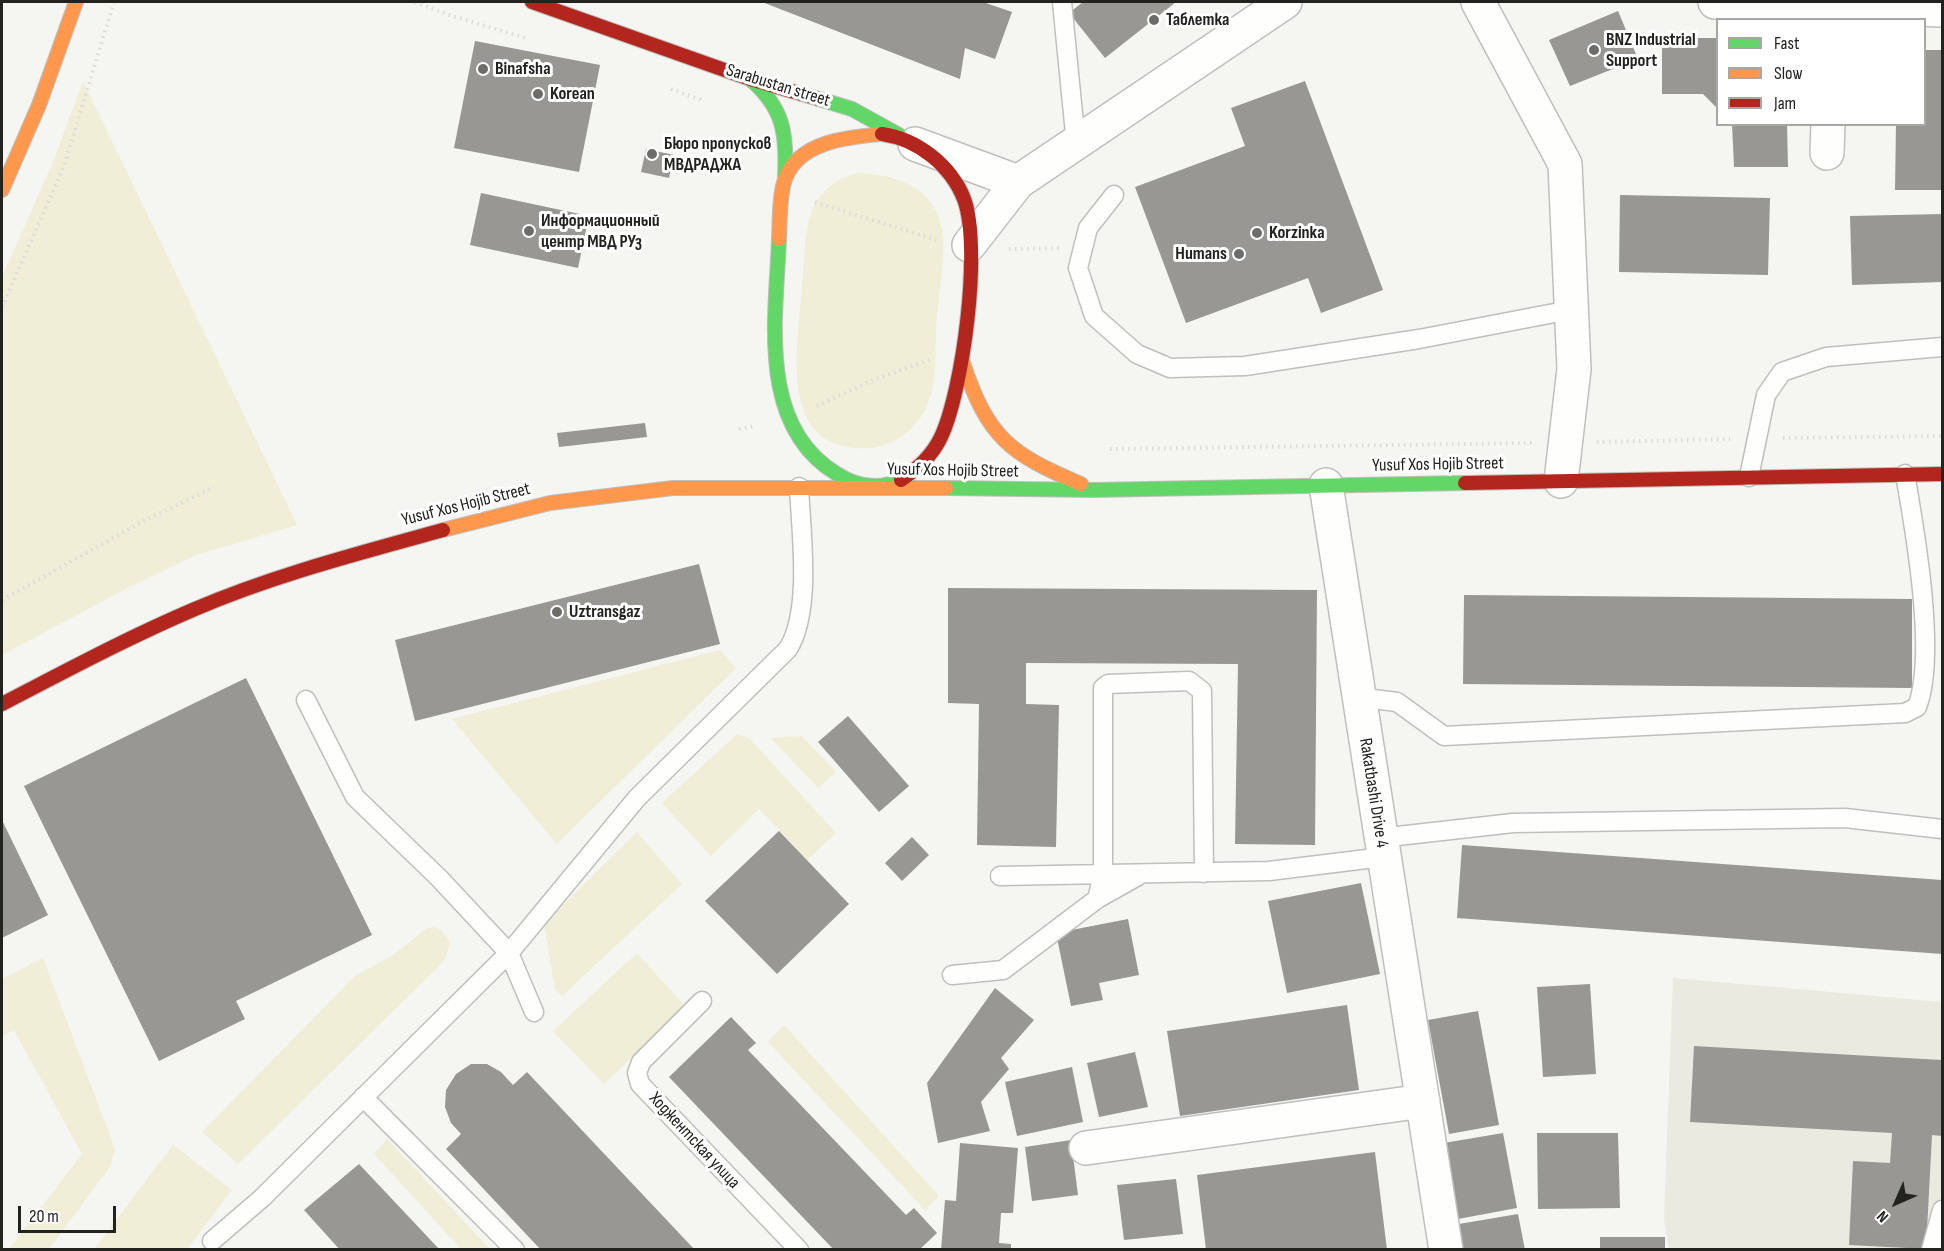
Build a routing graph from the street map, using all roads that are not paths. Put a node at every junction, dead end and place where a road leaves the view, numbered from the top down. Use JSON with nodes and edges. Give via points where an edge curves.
{"nodes":[{"id":1,"x":76,"y":2,"type":"edge"},
{"id":2,"x":532,"y":2,"type":"edge"},
{"id":3,"x":1062,"y":2,"type":"edge"},
{"id":4,"x":1285,"y":2,"type":"edge"},
{"id":5,"x":1478,"y":2,"type":"edge"},
{"id":6,"x":1715,"y":2,"type":"edge"},
{"id":7,"x":1942,"y":10,"type":"edge"},
{"id":8,"x":1888,"y":14,"type":"edge"},
{"id":9,"x":750,"y":79,"type":"junction"},
{"id":10,"x":911,"y":142,"type":"junction"},
{"id":11,"x":1076,"y":144,"type":"junction"},
{"id":12,"x":1018,"y":182,"type":"junction"},
{"id":13,"x":785,"y":184,"type":"junction"},
{"id":14,"x":2,"y":190,"type":"edge"},
{"id":15,"x":1114,"y":195,"type":"dead end"},
{"id":16,"x":969,"y":245,"type":"junction"},
{"id":17,"x":1570,"y":310,"type":"junction"},
{"id":18,"x":1942,"y":347,"type":"edge"},
{"id":19,"x":963,"y":355,"type":"junction"},
{"id":20,"x":1905,"y":474,"type":"junction"},
{"id":21,"x":1942,"y":474,"type":"edge"},
{"id":22,"x":1749,"y":477,"type":"junction"},
{"id":23,"x":1561,"y":481,"type":"junction"},
{"id":24,"x":1326,"y":485,"type":"junction"},
{"id":25,"x":799,"y":487,"type":"junction"},
{"id":26,"x":869,"y":488,"type":"junction"},
{"id":27,"x":1094,"y":490,"type":"junction"},
{"id":28,"x":1357,"y":697,"type":"junction"},
{"id":29,"x":306,"y":700,"type":"dead end"},
{"id":30,"x":2,"y":704,"type":"edge"},
{"id":31,"x":1942,"y":829,"type":"edge"},
{"id":32,"x":1382,"y":848,"type":"junction"},
{"id":33,"x":1204,"y":873,"type":"junction"},
{"id":34,"x":1103,"y":874,"type":"junction"},
{"id":35,"x":1142,"y":874,"type":"junction"},
{"id":36,"x":1000,"y":876,"type":"dead end"},
{"id":37,"x":1097,"y":899,"type":"junction"},
{"id":38,"x":509,"y":953,"type":"junction"},
{"id":39,"x":952,"y":975,"type":"dead end"},
{"id":40,"x":702,"y":1001,"type":"dead end"},
{"id":41,"x":534,"y":1011,"type":"dead end"},
{"id":42,"x":363,"y":1097,"type":"junction"},
{"id":43,"x":1423,"y":1101,"type":"junction"},
{"id":44,"x":1086,"y":1148,"type":"dead end"},
{"id":45,"x":1942,"y":1210,"type":"edge"},
{"id":46,"x":212,"y":1241,"type":"dead end"},
{"id":47,"x":515,"y":1250,"type":"edge"},
{"id":48,"x":799,"y":1250,"type":"edge"},
{"id":49,"x":1446,"y":1250,"type":"edge"},
{"id":50,"x":1931,"y":1250,"type":"edge"}],
"edges":[{"from":1,"to":14,"type":"main road","via":[[39,105]]},
{"from":2,"to":9,"type":"main road","name":"Sarabustan street"},
{"from":3,"to":11,"type":"lane"},
{"from":4,"to":11,"type":"street"},
{"from":5,"to":17,"type":"street","via":[[1565,164]]},
{"from":6,"to":8,"type":"street"},
{"from":7,"to":8,"type":"street"},
{"from":9,"to":10,"type":"main road","name":"Sarabustan street","via":[[852,108]]},
{"from":9,"to":13,"type":"main road","via":[[768,93],[784,122]]},
{"from":10,"to":12,"type":"street","name":"Sarabustan street"},
{"from":10,"to":13,"type":"main road","via":[[882,134],[821,145],[809,152]]},
{"from":10,"to":16,"type":"main road","via":[[946,173],[963,199]]},
{"from":11,"to":12,"type":"street"},
{"from":12,"to":16,"type":"street"},
{"from":13,"to":26,"type":"main road","via":[[779,239],[776,357],[780,399],[798,441],[821,464]]},
{"from":15,"to":17,"type":"lane","via":[[1088,228],[1078,268],[1094,316],[1137,354],[1170,368],[1245,366]]},
{"from":16,"to":19,"type":"main road"},
{"from":17,"to":23,"type":"street","via":[[1574,369]]},
{"from":18,"to":22,"type":"lane","via":[[1826,357],[1782,372],[1766,395]]},
{"from":19,"to":26,"type":"main road","via":[[950,417],[933,452],[909,475]]},
{"from":19,"to":27,"type":"main road","via":[[974,397],[1008,447],[1051,472]]},
{"from":20,"to":21,"type":"main road","name":"Yusuf Xos Hojib Street"},
{"from":20,"to":22,"type":"main road","name":"Yusuf Xos Hojib Street"},
{"from":20,"to":28,"type":"lane","via":[[1926,647],[1923,693],[1917,707],[1905,713],[1444,736],[1396,702]]},
{"from":22,"to":23,"type":"main road","name":"Yusuf Xos Hojib Street"},
{"from":23,"to":24,"type":"main road","name":"Yusuf Xos Hojib Street"},
{"from":24,"to":27,"type":"main road","name":"Yusuf Xos Hojib Street"},
{"from":24,"to":28,"type":"street","name":"Rakatbashi Drive 4"},
{"from":25,"to":26,"type":"main road","name":"Yusuf Xos Hojib Street"},
{"from":25,"to":30,"type":"main road","name":"Yusuf Xos Hojib Street","via":[[673,488],[550,503],[441,529],[321,564],[197,608]]},
{"from":25,"to":38,"type":"lane","via":[[802,612],[796,637],[777,661],[637,798]]},
{"from":26,"to":27,"type":"main road","name":"Yusuf Xos Hojib Street"},
{"from":28,"to":32,"type":"street","name":"Rakatbashi Drive 4"},
{"from":29,"to":38,"type":"lane","via":[[356,797]]},
{"from":31,"to":32,"type":"lane","via":[[1845,818],[1514,823]]},
{"from":32,"to":33,"type":"lane","via":[[1269,871]]},
{"from":32,"to":43,"type":"street","name":"Rakatbashi Drive 4"},
{"from":33,"to":34,"type":"lane","via":[[1202,691],[1190,681],[1108,684],[1103,688]]},
{"from":33,"to":35,"type":"lane"},
{"from":34,"to":35,"type":"lane"},
{"from":34,"to":36,"type":"lane"},
{"from":34,"to":37,"type":"lane"},
{"from":35,"to":37,"type":"lane"},
{"from":37,"to":39,"type":"lane","via":[[1003,970]]},
{"from":38,"to":41,"type":"lane"},
{"from":38,"to":42,"type":"lane"},
{"from":40,"to":48,"type":"lane","name":"Ходжентская улица","via":[[641,1062],[637,1073],[640,1084]]},
{"from":42,"to":46,"type":"lane","via":[[262,1198]]},
{"from":42,"to":47,"type":"lane"},
{"from":43,"to":44,"type":"street"},
{"from":43,"to":49,"type":"street","name":"Rakatbashi Drive 4"},
{"from":45,"to":50,"type":"lane"}]}
